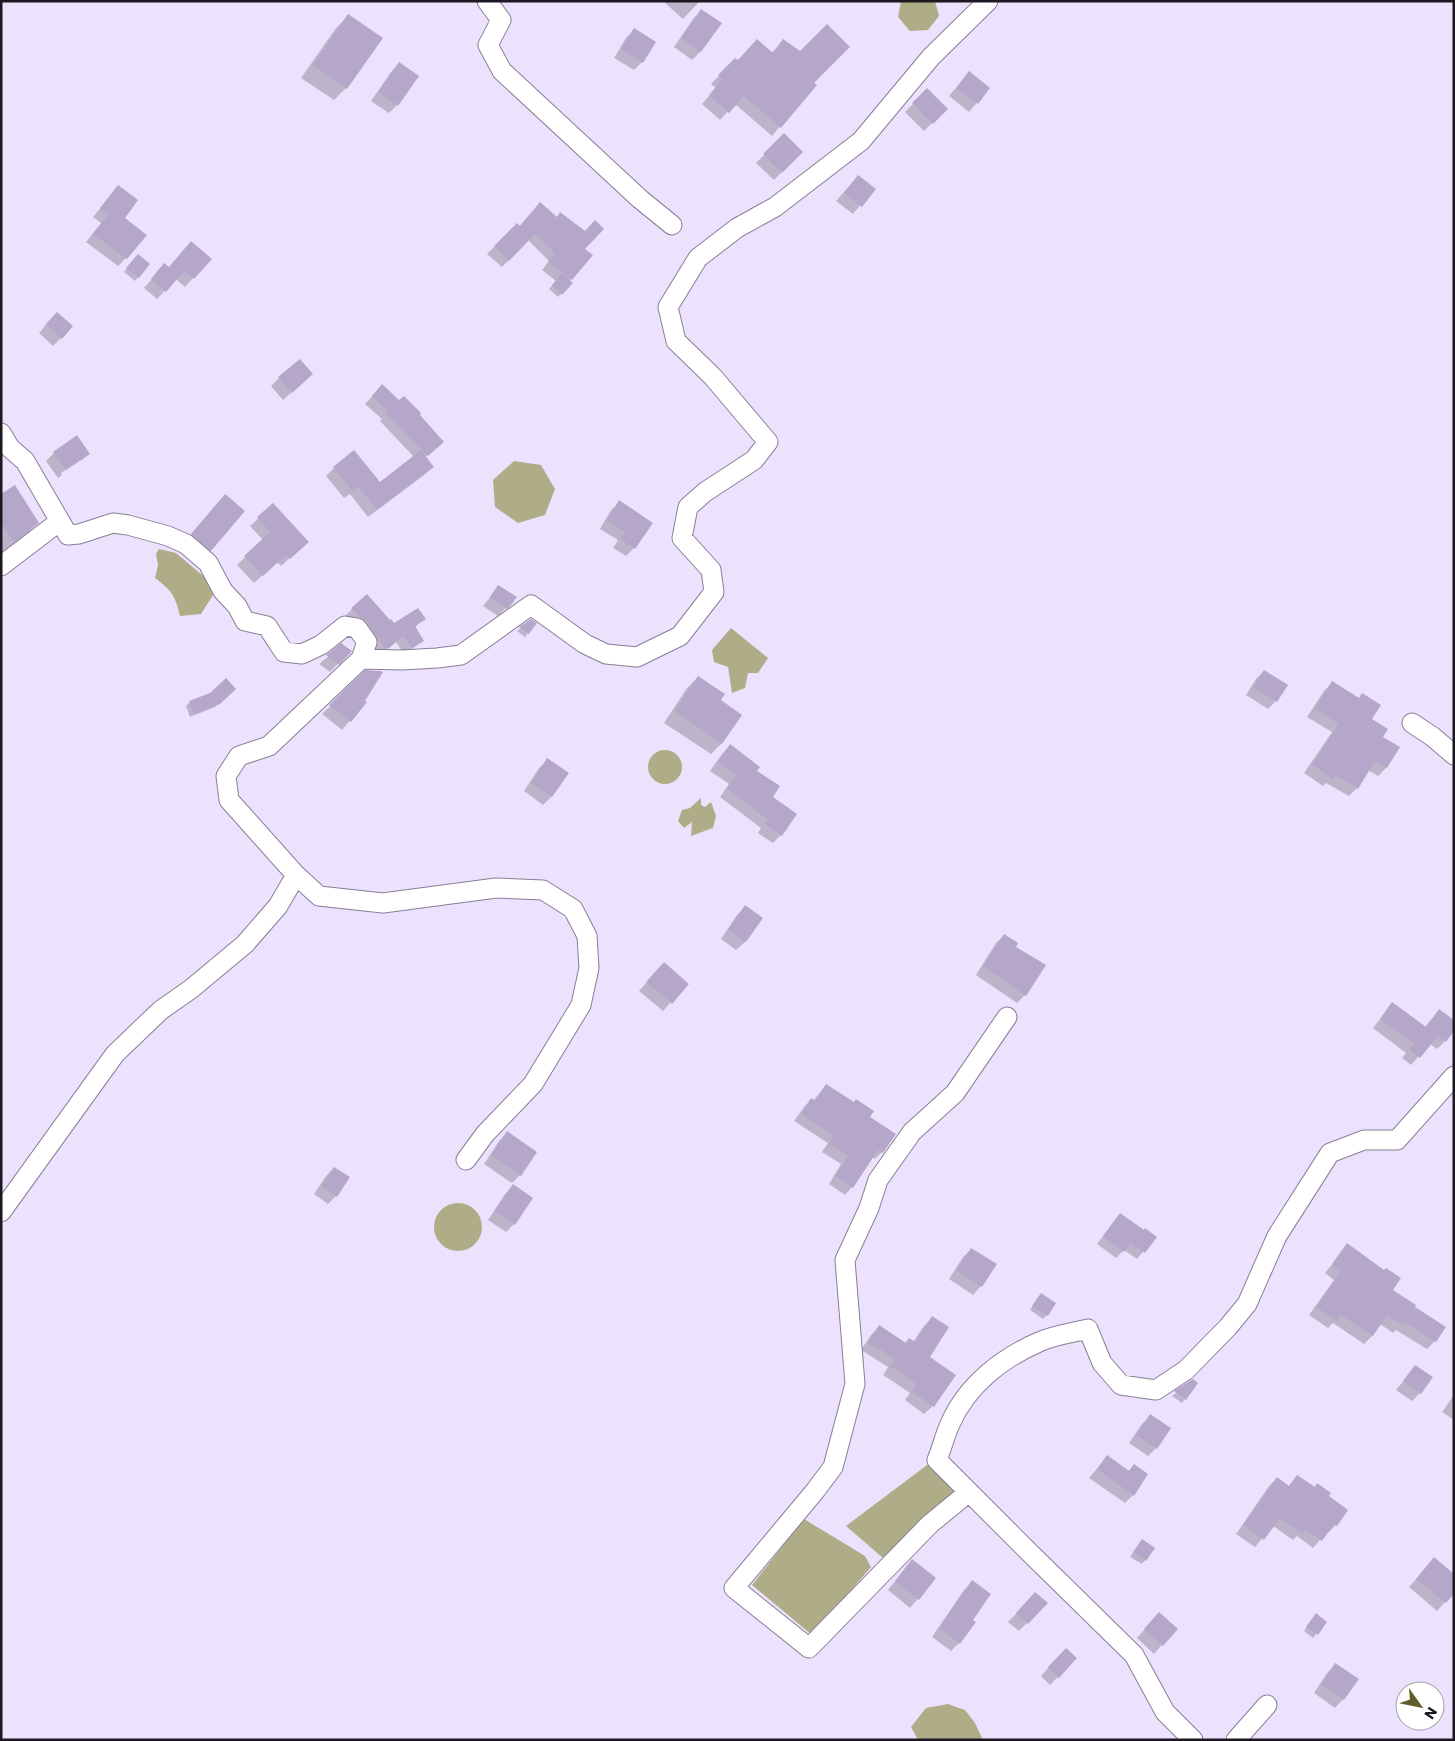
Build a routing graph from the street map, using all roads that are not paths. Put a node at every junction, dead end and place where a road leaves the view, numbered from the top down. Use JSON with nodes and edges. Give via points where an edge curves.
{"nodes":[{"id":1,"x":487,"y":1,"type":"edge"},
{"id":2,"x":988,"y":1,"type":"edge"},
{"id":3,"x":672,"y":225,"type":"dead end"},
{"id":4,"x":1,"y":433,"type":"edge"},
{"id":5,"x":60,"y":521,"type":"junction"},
{"id":6,"x":1,"y":566,"type":"edge"},
{"id":7,"x":361,"y":659,"type":"junction"},
{"id":8,"x":1412,"y":723,"type":"dead end"},
{"id":9,"x":1454,"y":755,"type":"edge"},
{"id":10,"x":296,"y":875,"type":"junction"},
{"id":11,"x":1007,"y":1017,"type":"dead end"},
{"id":12,"x":1454,"y":1076,"type":"edge"},
{"id":13,"x":466,"y":1160,"type":"dead end"},
{"id":14,"x":1,"y":1212,"type":"edge"},
{"id":15,"x":969,"y":1492,"type":"junction"},
{"id":16,"x":1267,"y":1705,"type":"dead end"},
{"id":17,"x":1193,"y":1740,"type":"edge"},
{"id":18,"x":1236,"y":1740,"type":"edge"}],
"edges":[{"from":1,"to":3,"type":"street","via":[[501,20],[488,45],[502,71],[640,200]]},
{"from":2,"to":7,"type":"street","via":[[930,57],[861,141],[775,207],[737,228],[698,258],[668,307],[676,341],[713,377],[768,442],[754,460],[688,507],[682,538],[711,570],[714,592],[680,636],[638,657],[606,654],[585,644],[532,605],[461,654],[402,660]]},
{"from":4,"to":5,"type":"street","via":[[10,448],[25,461]]},
{"from":5,"to":6,"type":"street"},
{"from":5,"to":7,"type":"street","via":[[68,535],[113,523],[168,536],[186,544],[208,563],[223,591],[246,621],[267,626],[284,652],[302,654],[321,645],[345,626],[357,628],[368,642]]},
{"from":7,"to":10,"type":"street","via":[[269,746],[239,756],[226,776],[230,800]]},
{"from":8,"to":9,"type":"street"},
{"from":10,"to":13,"type":"street","via":[[319,896],[383,903],[496,888],[543,890],[573,909],[587,936],[588,968],[581,1005],[533,1084],[485,1134]]},
{"from":10,"to":14,"type":"street","via":[[278,906],[245,944],[161,1010],[115,1054]]},
{"from":11,"to":15,"type":"street","via":[[955,1093],[912,1132],[878,1180],[845,1260],[854,1384],[833,1467],[734,1588],[809,1648],[923,1531]]},
{"from":12,"to":15,"type":"street","via":[[1398,1140],[1364,1140],[1330,1153],[1277,1236],[1247,1304],[1186,1370],[1156,1390],[1121,1385],[1102,1362],[1088,1328],[1040,1341],[988,1373],[951,1422],[937,1460]]},
{"from":15,"to":17,"type":"street","via":[[1134,1655],[1165,1712]]},
{"from":16,"to":18,"type":"street"}]}
